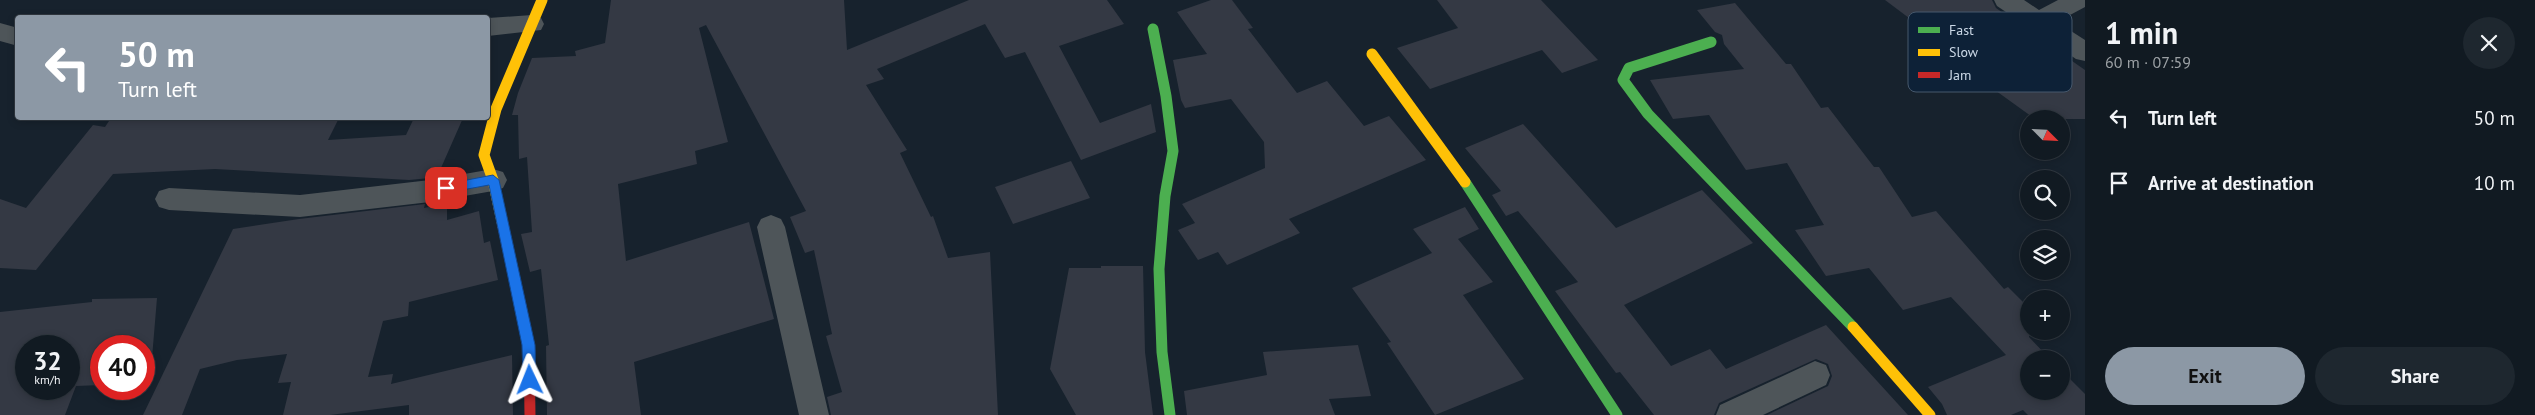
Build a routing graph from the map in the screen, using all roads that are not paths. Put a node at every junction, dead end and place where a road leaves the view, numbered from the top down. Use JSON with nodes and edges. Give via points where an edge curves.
{"nodes":[{"id":1,"x":542,"y":0,"type":"edge"},
{"id":2,"x":2006,"y":0,"type":"edge"},
{"id":3,"x":2078,"y":0,"type":"edge"},
{"id":4,"x":2024,"y":12,"type":"edge"},
{"id":5,"x":2055,"y":12,"type":"edge"},
{"id":6,"x":532,"y":24,"type":"junction"},
{"id":7,"x":490,"y":27,"type":"edge"},
{"id":8,"x":1153,"y":29,"type":"dead end"},
{"id":9,"x":0,"y":32,"type":"edge"},
{"id":10,"x":15,"y":37,"type":"edge"},
{"id":11,"x":1711,"y":42,"type":"dead end"},
{"id":12,"x":2072,"y":43,"type":"edge"},
{"id":13,"x":2085,"y":52,"type":"edge"},
{"id":14,"x":1372,"y":54,"type":"dead end"},
{"id":15,"x":493,"y":180,"type":"junction"},
{"id":16,"x":169,"y":199,"type":"dead end"},
{"id":17,"x":771,"y":227,"type":"dead end"},
{"id":18,"x":1815,"y":375,"type":"dead end"},
{"id":19,"x":530,"y":415,"type":"edge"},
{"id":20,"x":814,"y":415,"type":"edge"},
{"id":21,"x":1170,"y":415,"type":"edge"},
{"id":22,"x":1617,"y":415,"type":"edge"},
{"id":23,"x":1731,"y":415,"type":"edge"},
{"id":24,"x":1930,"y":415,"type":"edge"}],
"edges":[{"from":1,"to":6,"type":"street"},
{"from":2,"to":4,"type":"street"},
{"from":3,"to":5,"type":"street"},
{"from":6,"to":7,"type":"street"},
{"from":6,"to":15,"type":"street","via":[[496,109],[486,146],[484,155]]},
{"from":8,"to":21,"type":"street","via":[[1173,151],[1165,196],[1159,269],[1162,352]]},
{"from":9,"to":10,"type":"street"},
{"from":11,"to":24,"type":"street","via":[[1629,68],[1623,80],[1648,114],[1839,311]]},
{"from":12,"to":13,"type":"street"},
{"from":14,"to":22,"type":"street","via":[[1477,198]]},
{"from":15,"to":16,"type":"street","via":[[300,206]]},
{"from":15,"to":19,"type":"street","via":[[529,345]]},
{"from":17,"to":20,"type":"street"},
{"from":18,"to":23,"type":"street"}]}
